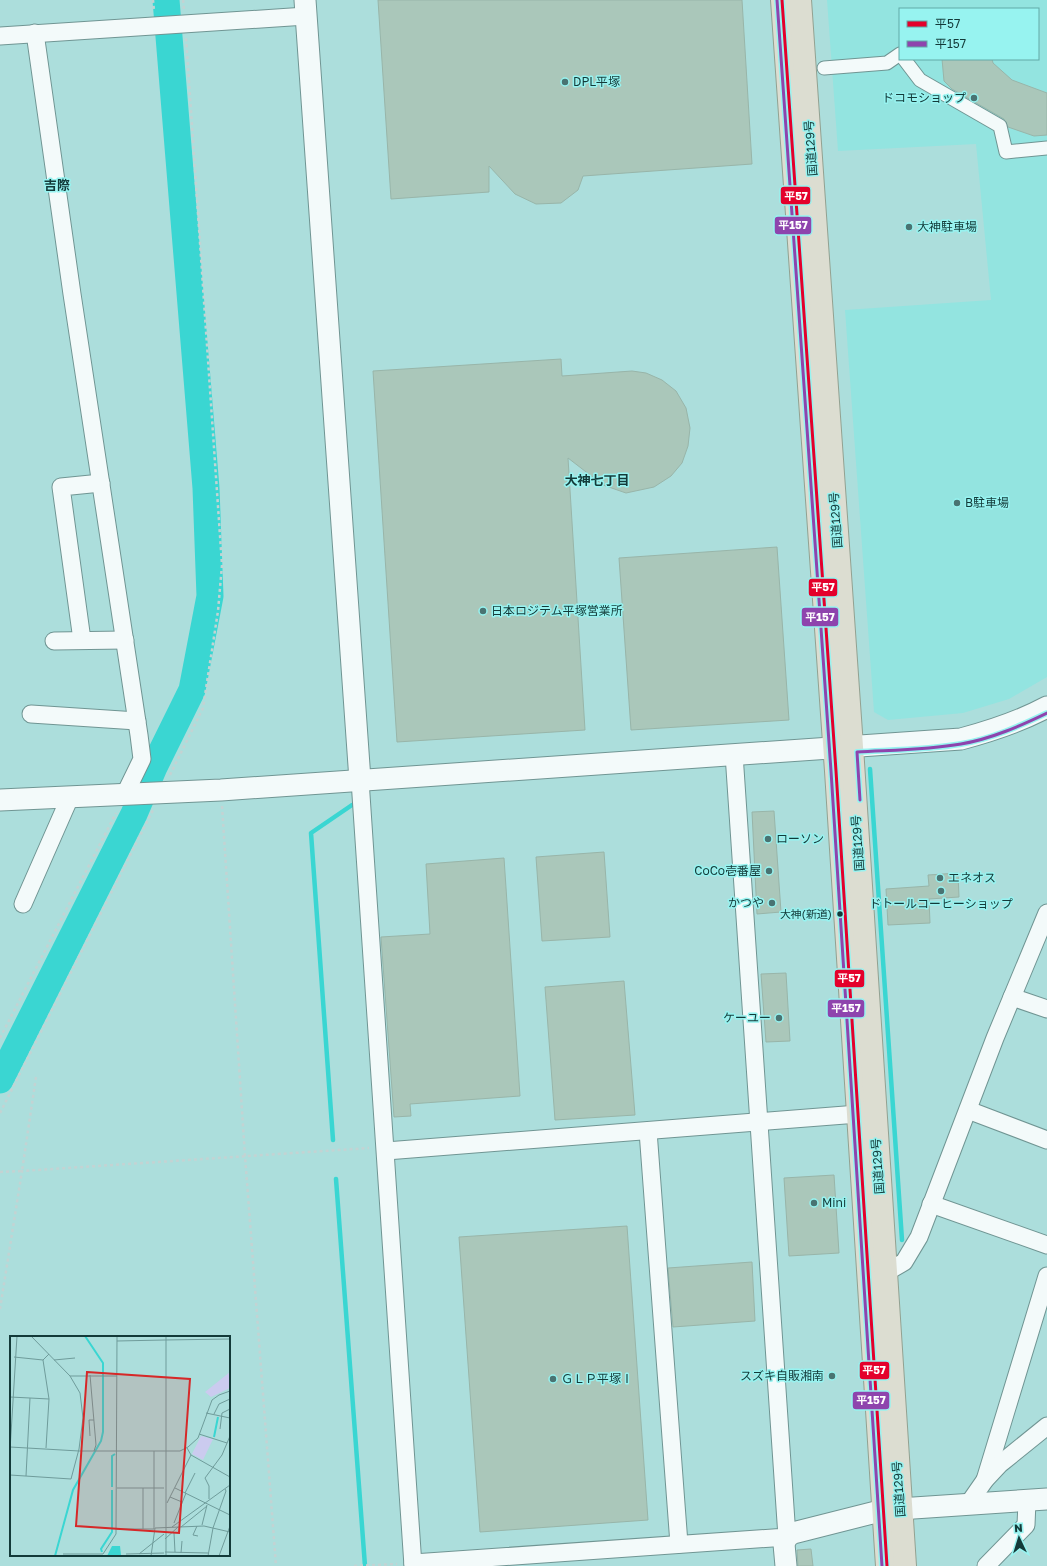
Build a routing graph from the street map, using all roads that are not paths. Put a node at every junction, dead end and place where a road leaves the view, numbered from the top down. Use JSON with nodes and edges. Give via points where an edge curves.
{"nodes":[{"id":1,"x":782,"y":0,"type":"edge"},
{"id":2,"x":800,"y":0,"type":"edge"},
{"id":3,"x":306,"y":8,"type":"edge"},
{"id":4,"x":35,"y":33,"type":"junction"},
{"id":5,"x":0,"y":36,"type":"edge"},
{"id":6,"x":899,"y":55,"type":"edge"},
{"id":7,"x":905,"y":60,"type":"edge"},
{"id":8,"x":824,"y":68,"type":"dead end"},
{"id":9,"x":1047,"y":148,"type":"edge"},
{"id":10,"x":101,"y":483,"type":"junction"},
{"id":11,"x":54,"y":640,"type":"dead end"},
{"id":12,"x":82,"y":640,"type":"junction"},
{"id":13,"x":125,"y":640,"type":"junction"},
{"id":14,"x":1047,"y":707,"type":"edge"},
{"id":15,"x":31,"y":714,"type":"dead end"},
{"id":16,"x":137,"y":721,"type":"junction"},
{"id":17,"x":843,"y":748,"type":"junction"},
{"id":18,"x":734,"y":754,"type":"junction"},
{"id":19,"x":360,"y":780,"type":"junction"},
{"id":20,"x":127,"y":794,"type":"junction"},
{"id":21,"x":70,"y":797,"type":"junction"},
{"id":22,"x":0,"y":800,"type":"edge"},
{"id":23,"x":23,"y":904,"type":"dead end"},
{"id":24,"x":1047,"y":913,"type":"edge"},
{"id":25,"x":1012,"y":997,"type":"junction"},
{"id":26,"x":1047,"y":1009,"type":"edge"},
{"id":27,"x":968,"y":1110,"type":"junction"},
{"id":28,"x":858,"y":1114,"type":"junction"},
{"id":29,"x":759,"y":1122,"type":"junction"},
{"id":30,"x":648,"y":1131,"type":"junction"},
{"id":31,"x":1047,"y":1140,"type":"edge"},
{"id":32,"x":386,"y":1149,"type":"junction"},
{"id":33,"x":931,"y":1204,"type":"junction"},
{"id":34,"x":1047,"y":1245,"type":"edge"},
{"id":35,"x":885,"y":1273,"type":"junction"},
{"id":36,"x":1047,"y":1276,"type":"edge"},
{"id":37,"x":1047,"y":1426,"type":"edge"},
{"id":38,"x":985,"y":1480,"type":"junction"},
{"id":39,"x":1037,"y":1500,"type":"edge"},
{"id":40,"x":969,"y":1503,"type":"junction"},
{"id":41,"x":892,"y":1509,"type":"junction"},
{"id":42,"x":787,"y":1536,"type":"junction"},
{"id":43,"x":679,"y":1544,"type":"junction"},
{"id":44,"x":413,"y":1564,"type":"edge"},
{"id":45,"x":988,"y":1565,"type":"edge"},
{"id":46,"x":786,"y":1566,"type":"edge"},
{"id":47,"x":887,"y":1566,"type":"edge"},
{"id":48,"x":905,"y":1566,"type":"edge"}],
"edges":[{"from":1,"to":17,"type":"highway","name":"国道129号"},
{"from":2,"to":17,"type":"highway","name":"国道129号"},
{"from":3,"to":4,"type":"street","via":[[181,24]]},
{"from":3,"to":19,"type":"street"},
{"from":4,"to":5,"type":"street"},
{"from":4,"to":10,"type":"street"},
{"from":6,"to":8,"type":"street","via":[[887,64]]},
{"from":7,"to":9,"type":"street","via":[[920,80],[1000,126],[1006,152]]},
{"from":10,"to":12,"type":"street","via":[[61,487]]},
{"from":10,"to":13,"type":"street"},
{"from":11,"to":12,"type":"street"},
{"from":12,"to":13,"type":"street"},
{"from":13,"to":16,"type":"street"},
{"from":14,"to":17,"type":"street","via":[[1020,721],[961,739]]},
{"from":15,"to":16,"type":"street"},
{"from":16,"to":20,"type":"street","via":[[142,759]]},
{"from":17,"to":18,"type":"street"},
{"from":17,"to":28,"type":"highway","name":"国道129号"},
{"from":17,"to":35,"type":"highway","name":"国道129号"},
{"from":18,"to":19,"type":"street"},
{"from":18,"to":29,"type":"street"},
{"from":19,"to":20,"type":"street"},
{"from":19,"to":32,"type":"street"},
{"from":20,"to":21,"type":"street"},
{"from":21,"to":22,"type":"street"},
{"from":21,"to":23,"type":"street"},
{"from":24,"to":25,"type":"street"},
{"from":25,"to":26,"type":"street"},
{"from":25,"to":27,"type":"street"},
{"from":27,"to":31,"type":"street"},
{"from":27,"to":33,"type":"street"},
{"from":28,"to":29,"type":"street"},
{"from":28,"to":41,"type":"highway","name":"国道129号"},
{"from":29,"to":30,"type":"street"},
{"from":29,"to":42,"type":"street"},
{"from":30,"to":32,"type":"street"},
{"from":30,"to":43,"type":"street"},
{"from":32,"to":44,"type":"street"},
{"from":33,"to":34,"type":"street"},
{"from":33,"to":35,"type":"street","via":[[919,1237],[904,1262]]},
{"from":35,"to":41,"type":"highway","name":"国道129号"},
{"from":36,"to":38,"type":"street"},
{"from":37,"to":38,"type":"street","via":[[1000,1464]]},
{"from":38,"to":40,"type":"street"},
{"from":39,"to":40,"type":"street"},
{"from":39,"to":45,"type":"street","via":[[1026,1525]]},
{"from":40,"to":41,"type":"street"},
{"from":41,"to":42,"type":"street"},
{"from":41,"to":47,"type":"highway","name":"国道129号"},
{"from":41,"to":48,"type":"highway","name":"国道129号"},
{"from":42,"to":43,"type":"street"},
{"from":42,"to":46,"type":"street","via":[[784,1544]]},
{"from":43,"to":44,"type":"street"}]}
